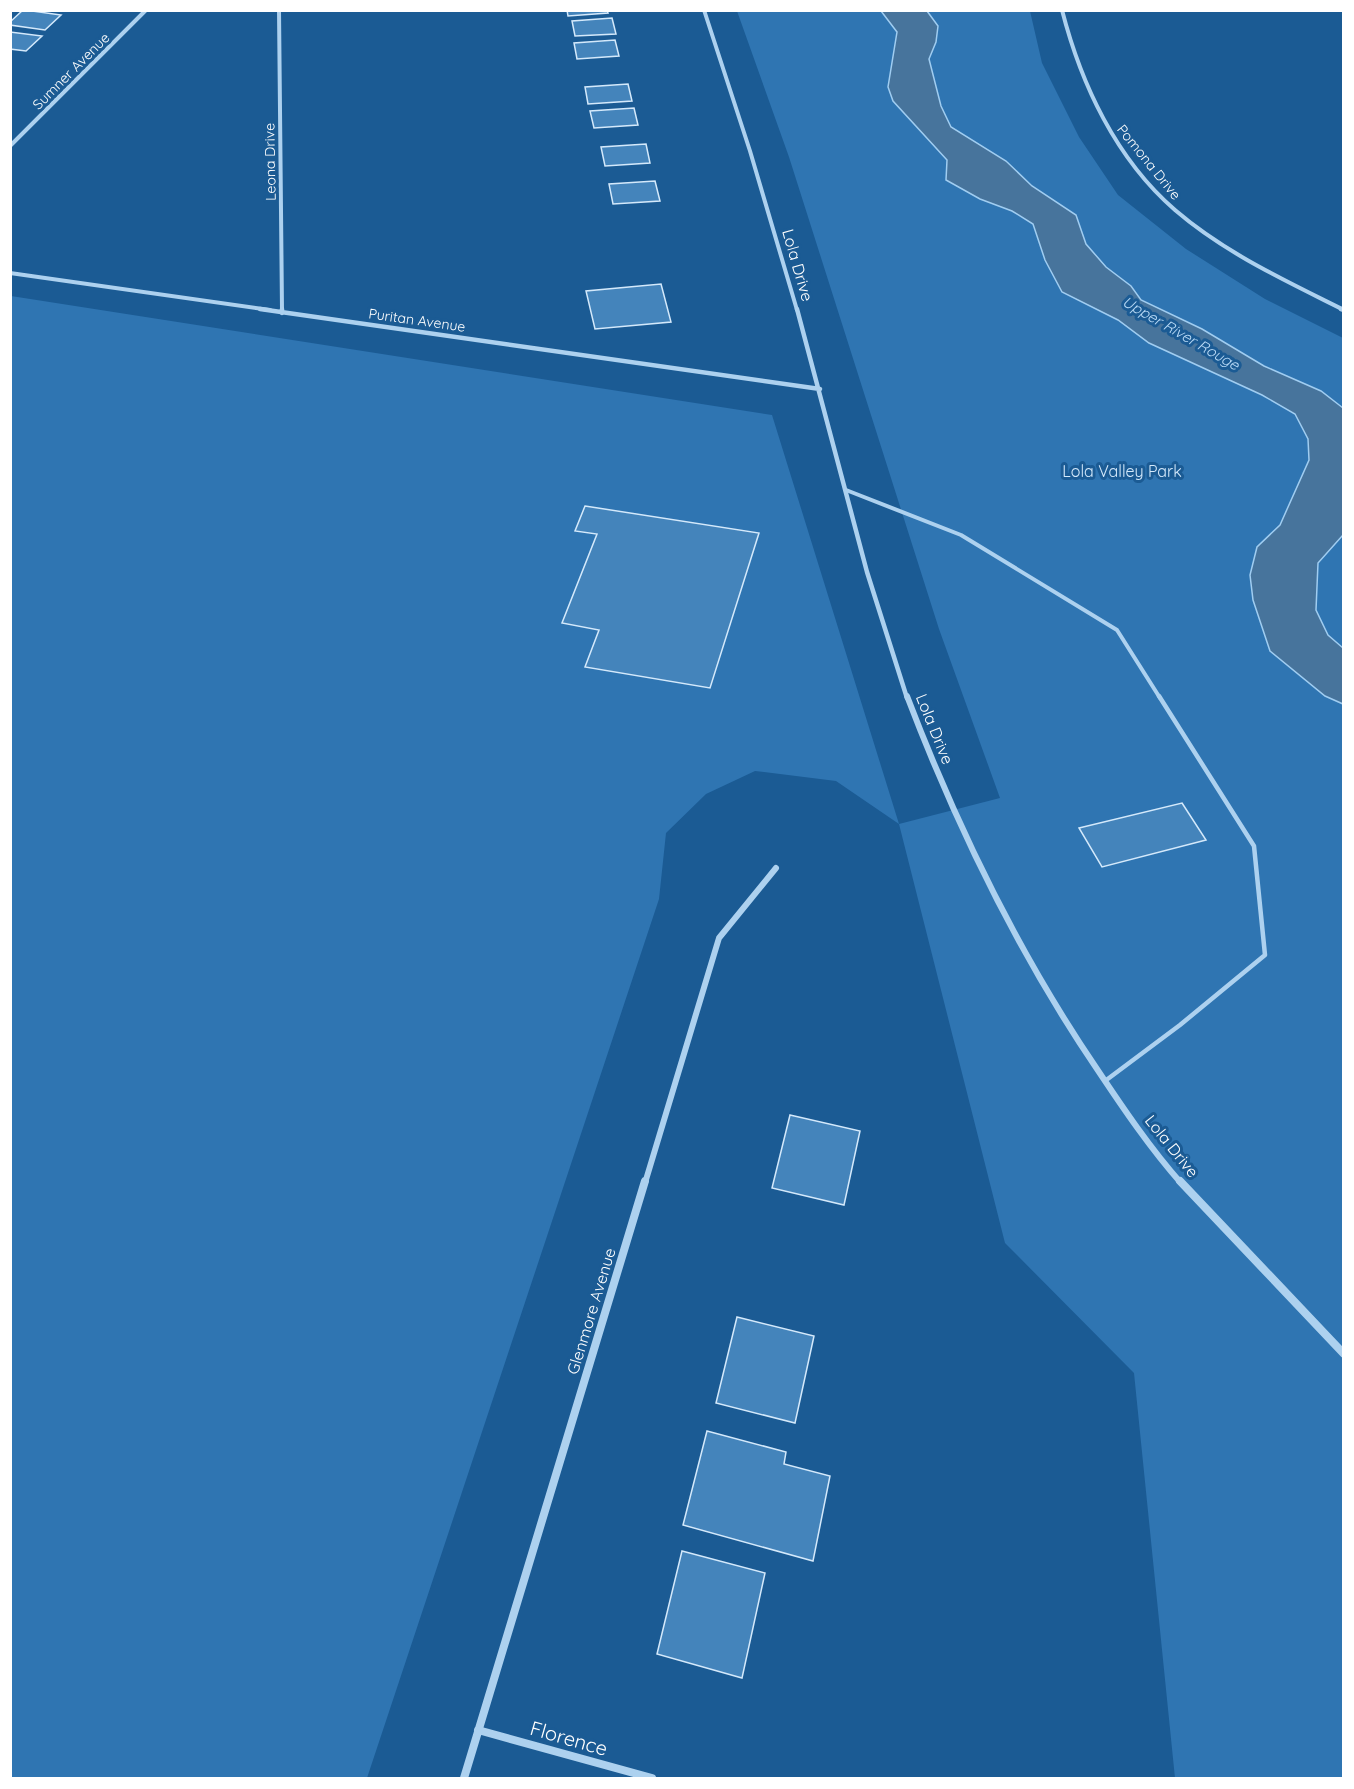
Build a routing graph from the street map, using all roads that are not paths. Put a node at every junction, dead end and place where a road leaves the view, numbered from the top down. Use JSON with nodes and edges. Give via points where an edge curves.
{"nodes":[{"id":1,"x":146,"y":10,"type":"edge"},
{"id":2,"x":279,"y":10,"type":"edge"},
{"id":3,"x":704,"y":10,"type":"edge"},
{"id":4,"x":1062,"y":10,"type":"edge"},
{"id":5,"x":10,"y":146,"type":"edge"},
{"id":6,"x":10,"y":273,"type":"edge"},
{"id":7,"x":1344,"y":310,"type":"edge"},
{"id":8,"x":282,"y":313,"type":"junction"},
{"id":9,"x":820,"y":388,"type":"junction"},
{"id":10,"x":846,"y":490,"type":"junction"},
{"id":11,"x":776,"y":868,"type":"dead end"},
{"id":12,"x":1105,"y":1081,"type":"junction"},
{"id":13,"x":1344,"y":1354,"type":"edge"},
{"id":14,"x":478,"y":1730,"type":"junction"},
{"id":15,"x":464,"y":1779,"type":"edge"},
{"id":16,"x":652,"y":1779,"type":"edge"}],
"edges":[{"from":1,"to":5,"type":"street","name":"Sumner Avenue"},
{"from":2,"to":8,"type":"street","name":"Leona Drive"},
{"from":3,"to":9,"type":"street","name":"Lola Drive","via":[[747,138]]},
{"from":4,"to":7,"type":"street","name":"Pomona Drive","via":[[1069,41],[1095,105],[1117,143],[1173,209],[1269,273]]},
{"from":6,"to":8,"type":"street","name":"Puritan Avenue"},
{"from":8,"to":9,"type":"street","name":"Puritan Avenue"},
{"from":9,"to":10,"type":"street","name":"Lola Drive"},
{"from":10,"to":12,"type":"street","name":"Lola Drive","via":[[900,680],[955,814],[1028,961]]},
{"from":10,"to":12,"type":"lane","via":[[961,535],[1117,630],[1254,846],[1265,955]]},
{"from":11,"to":14,"type":"street","name":"Glenmore Avenue","via":[[719,938]]},
{"from":12,"to":13,"type":"street","name":"Lola Drive","via":[[1158,1156]]},
{"from":14,"to":15,"type":"street","name":"Glenmore Avenue"},
{"from":14,"to":16,"type":"street","name":"Florence"}]}
